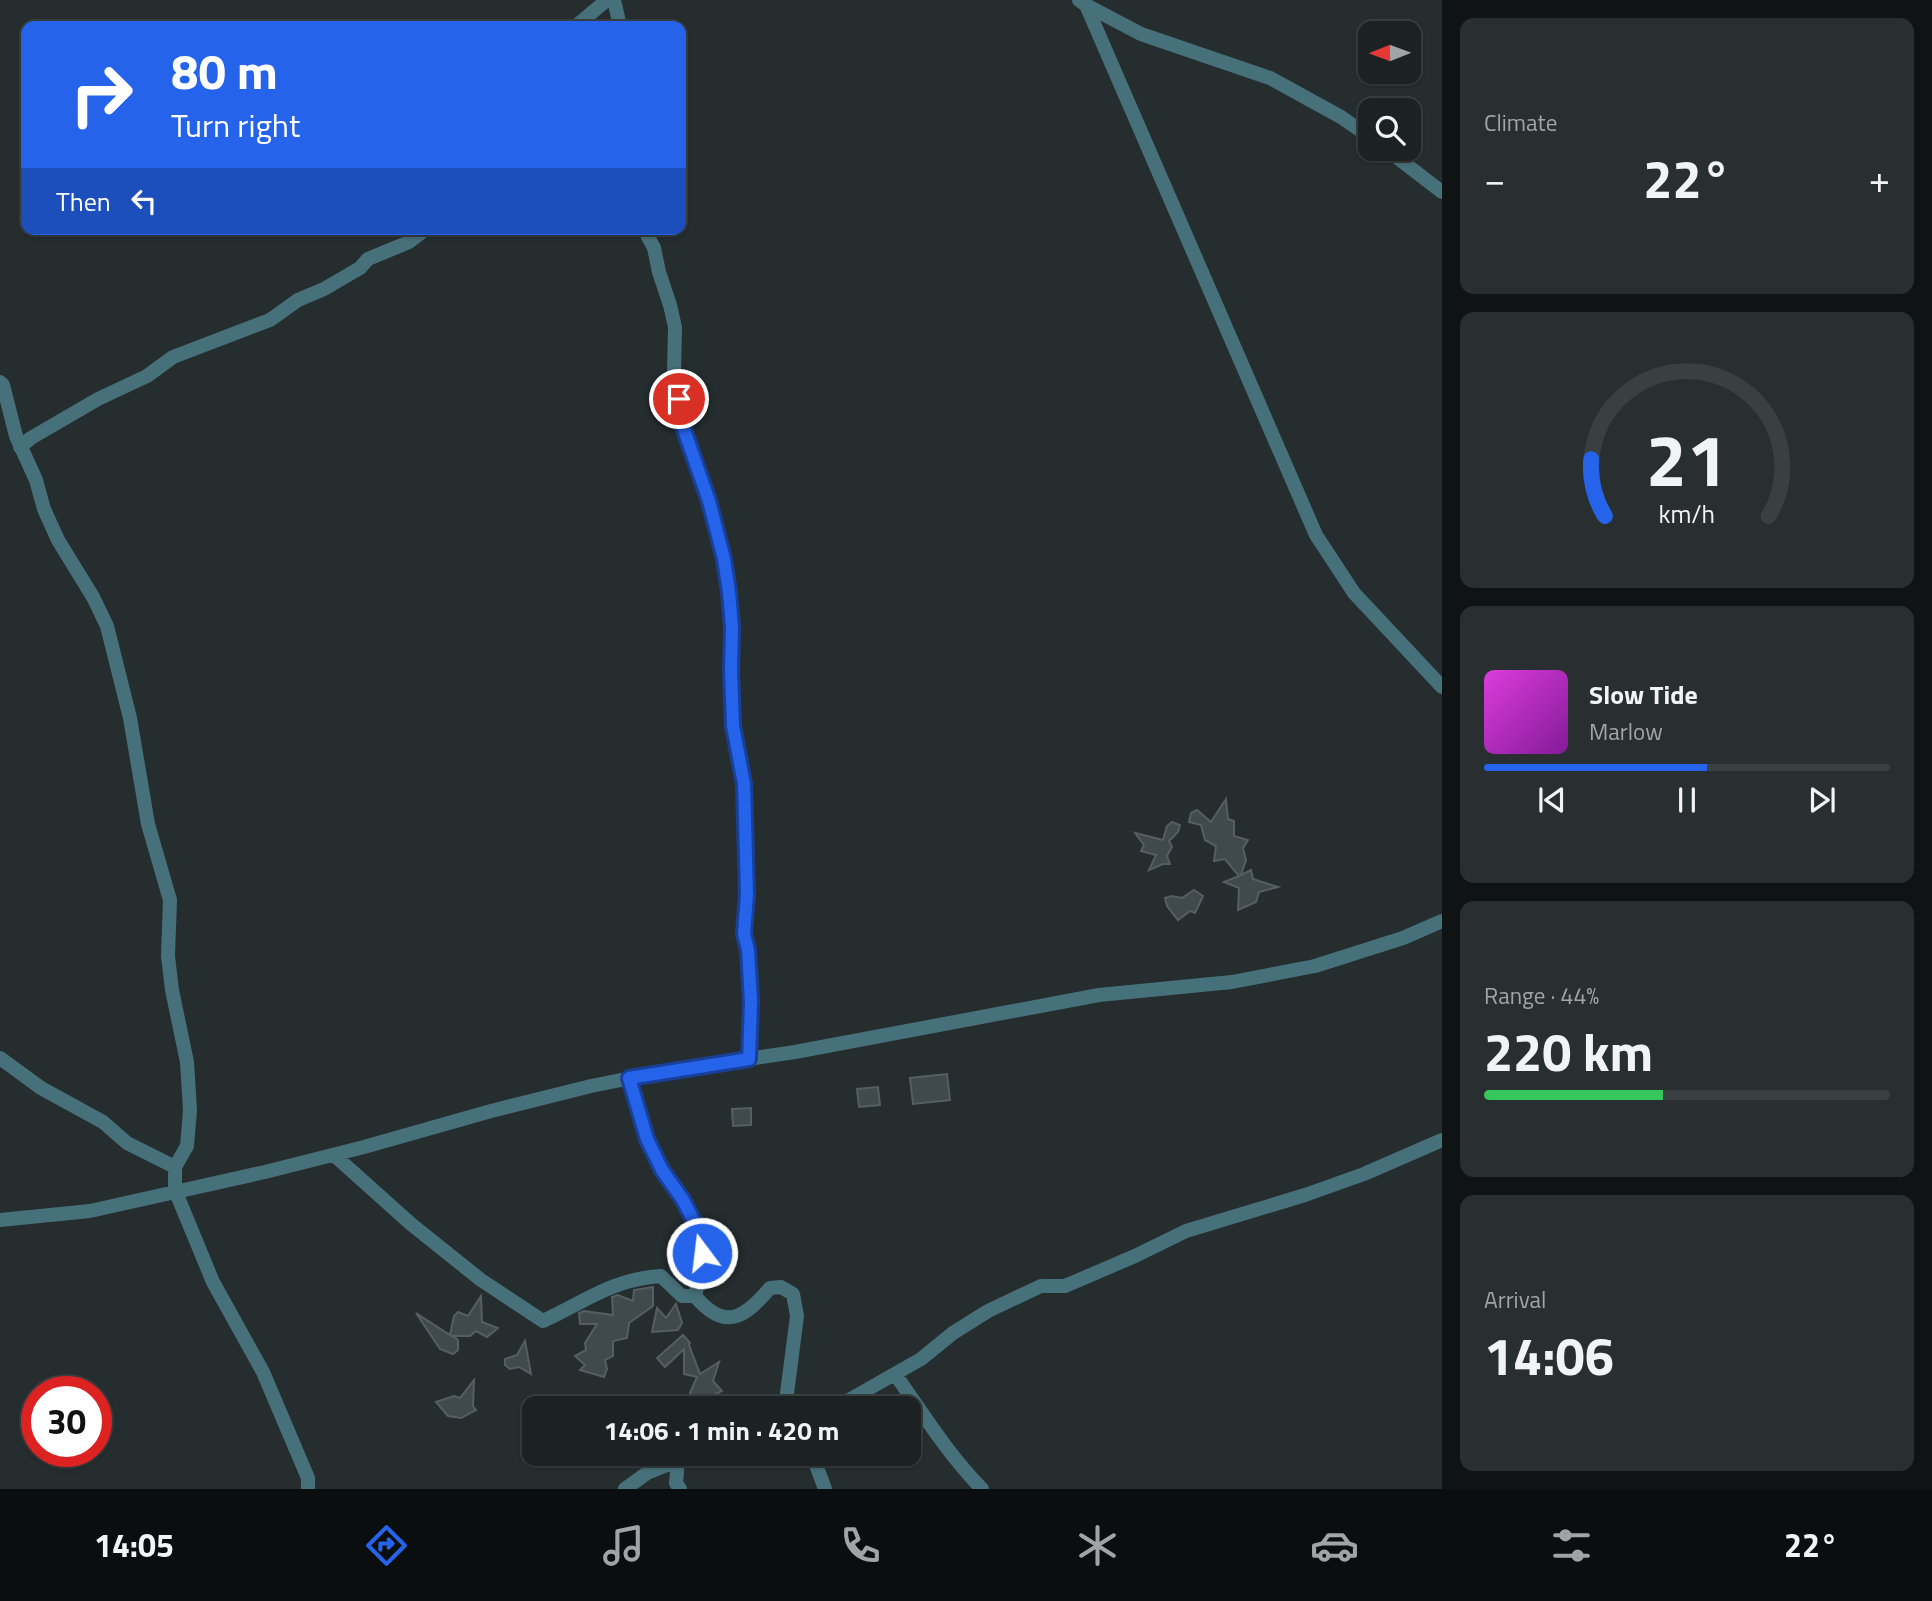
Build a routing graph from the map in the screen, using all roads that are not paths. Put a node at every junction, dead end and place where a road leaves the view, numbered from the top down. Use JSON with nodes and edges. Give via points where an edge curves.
{"nodes":[{"id":1,"x":607,"y":0,"type":"edge"},
{"id":2,"x":614,"y":0,"type":"edge"},
{"id":3,"x":1083,"y":2,"type":"edge"},
{"id":4,"x":582,"y":21,"type":"edge"},
{"id":5,"x":619,"y":21,"type":"edge"},
{"id":6,"x":1358,"y":128,"type":"edge"},
{"id":7,"x":1402,"y":161,"type":"edge"},
{"id":8,"x":1442,"y":192,"type":"edge"},
{"id":9,"x":418,"y":235,"type":"edge"},
{"id":10,"x":647,"y":235,"type":"edge"},
{"id":11,"x":0,"y":382,"type":"edge"},
{"id":12,"x":20,"y":447,"type":"junction"},
{"id":13,"x":1442,"y":687,"type":"edge"},
{"id":14,"x":1442,"y":921,"type":"edge"},
{"id":15,"x":0,"y":1058,"type":"edge"},
{"id":16,"x":749,"y":1059,"type":"junction"},
{"id":17,"x":629,"y":1078,"type":"junction"},
{"id":18,"x":1442,"y":1140,"type":"edge"},
{"id":19,"x":334,"y":1155,"type":"junction"},
{"id":20,"x":175,"y":1167,"type":"junction"},
{"id":21,"x":175,"y":1190,"type":"junction"},
{"id":22,"x":0,"y":1220,"type":"edge"},
{"id":23,"x":695,"y":1296,"type":"junction"},
{"id":24,"x":895,"y":1374,"type":"junction"},
{"id":25,"x":787,"y":1396,"type":"edge"},
{"id":26,"x":856,"y":1396,"type":"edge"},
{"id":27,"x":664,"y":1466,"type":"edge"},
{"id":28,"x":677,"y":1466,"type":"edge"},
{"id":29,"x":816,"y":1466,"type":"edge"},
{"id":30,"x":308,"y":1489,"type":"edge"},
{"id":31,"x":625,"y":1489,"type":"edge"},
{"id":32,"x":680,"y":1489,"type":"edge"},
{"id":33,"x":825,"y":1489,"type":"edge"},
{"id":34,"x":982,"y":1489,"type":"edge"}],
"edges":[{"from":1,"to":4,"type":"street"},
{"from":2,"to":5,"type":"street"},
{"from":3,"to":6,"type":"street","via":[[1141,34],[1270,78]]},
{"from":3,"to":13,"type":"street","via":[[1316,535],[1354,593]]},
{"from":7,"to":8,"type":"street"},
{"from":9,"to":12,"type":"street","via":[[368,259],[270,320],[173,357],[148,376],[65,418]]},
{"from":10,"to":16,"type":"street","via":[[675,327],[674,374],[682,424],[709,501],[729,592],[733,726],[744,784]]},
{"from":11,"to":12,"type":"street"},
{"from":12,"to":20,"type":"street","via":[[58,540],[107,626],[130,718],[148,824],[170,900],[172,990],[187,1062],[190,1110],[187,1146]]},
{"from":14,"to":16,"type":"street","via":[[1353,954],[1269,976],[1099,995]]},
{"from":15,"to":20,"type":"street","via":[[33,1083],[103,1122],[127,1143]]},
{"from":16,"to":17,"type":"street"},
{"from":17,"to":19,"type":"street"},
{"from":17,"to":23,"type":"street","via":[[647,1139],[702,1237]]},
{"from":18,"to":24,"type":"street","via":[[1353,1178],[1186,1231],[1065,1286],[1041,1286],[988,1311]]},
{"from":19,"to":21,"type":"street"},
{"from":19,"to":23,"type":"street","via":[[481,1280],[543,1321],[603,1289],[636,1278],[661,1276],[682,1296]]},
{"from":20,"to":21,"type":"street"},
{"from":21,"to":22,"type":"street","via":[[90,1210]]},
{"from":21,"to":30,"type":"street","via":[[213,1282],[263,1372],[308,1478]]},
{"from":23,"to":25,"type":"street","via":[[708,1312],[725,1319],[741,1315],[771,1288],[781,1287],[793,1294],[797,1316]]},
{"from":24,"to":26,"type":"street"},
{"from":24,"to":34,"type":"street","via":[[930,1427]]},
{"from":27,"to":31,"type":"street"},
{"from":28,"to":32,"type":"street"},
{"from":29,"to":33,"type":"street"}]}
